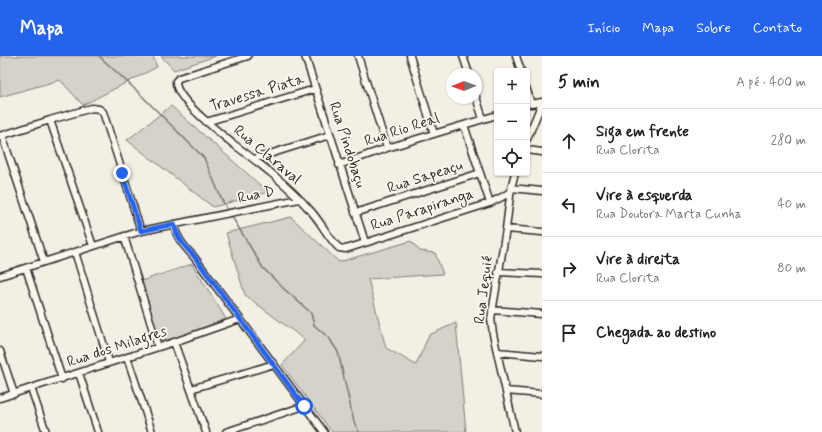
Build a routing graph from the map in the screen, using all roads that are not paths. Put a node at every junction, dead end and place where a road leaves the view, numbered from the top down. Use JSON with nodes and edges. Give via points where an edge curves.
{"nodes":[{"id":1,"x":248,"y":56,"type":"edge"},
{"id":2,"x":304,"y":56,"type":"edge"},
{"id":3,"x":358,"y":56,"type":"edge"},
{"id":4,"x":410,"y":56,"type":"edge"},
{"id":5,"x":463,"y":56,"type":"edge"},
{"id":6,"x":516,"y":56,"type":"edge"},
{"id":7,"x":466,"y":68,"type":"edge"},
{"id":8,"x":520,"y":68,"type":"edge"},
{"id":9,"x":315,"y":89,"type":"junction"},
{"id":10,"x":542,"y":102,"type":"edge"},
{"id":11,"x":478,"y":104,"type":"edge"},
{"id":12,"x":530,"y":105,"type":"edge"},
{"id":13,"x":540,"y":114,"type":"edge"},
{"id":14,"x":494,"y":115,"type":"edge"},
{"id":15,"x":483,"y":119,"type":"junction"},
{"id":16,"x":50,"y":120,"type":"junction"},
{"id":17,"x":206,"y":122,"type":"junction"},
{"id":18,"x":464,"y":125,"type":"junction"},
{"id":19,"x":530,"y":133,"type":"edge"},
{"id":20,"x":434,"y":134,"type":"junction"},
{"id":21,"x":1,"y":135,"type":"edge"},
{"id":22,"x":330,"y":136,"type":"junction"},
{"id":23,"x":387,"y":148,"type":"junction"},
{"id":24,"x":530,"y":150,"type":"edge"},
{"id":25,"x":542,"y":152,"type":"edge"},
{"id":26,"x":254,"y":159,"type":"junction"},
{"id":27,"x":339,"y":164,"type":"junction"},
{"id":28,"x":480,"y":173,"type":"junction"},
{"id":29,"x":514,"y":176,"type":"edge"},
{"id":30,"x":510,"y":190,"type":"junction"},
{"id":31,"x":542,"y":191,"type":"edge"},
{"id":32,"x":299,"y":199,"type":"junction"},
{"id":33,"x":490,"y":203,"type":"junction"},
{"id":34,"x":355,"y":213,"type":"junction"},
{"id":35,"x":174,"y":224,"type":"junction"},
{"id":36,"x":506,"y":229,"type":"junction"},
{"id":37,"x":141,"y":231,"type":"junction"},
{"id":38,"x":542,"y":232,"type":"edge"},
{"id":39,"x":124,"y":236,"type":"junction"},
{"id":40,"x":365,"y":242,"type":"junction"},
{"id":41,"x":93,"y":246,"type":"junction"},
{"id":42,"x":339,"y":248,"type":"joint"},
{"id":43,"x":76,"y":252,"type":"junction"},
{"id":44,"x":44,"y":262,"type":"junction"},
{"id":45,"x":26,"y":268,"type":"junction"},
{"id":46,"x":498,"y":272,"type":"junction"},
{"id":47,"x":542,"y":274,"type":"edge"},
{"id":48,"x":0,"y":276,"type":"edge"},
{"id":49,"x":492,"y":310,"type":"junction"},
{"id":50,"x":542,"y":314,"type":"edge"},
{"id":51,"x":240,"y":319,"type":"junction"},
{"id":52,"x":174,"y":342,"type":"junction"},
{"id":53,"x":158,"y":347,"type":"junction"},
{"id":54,"x":0,"y":351,"type":"edge"},
{"id":55,"x":497,"y":352,"type":"junction"},
{"id":56,"x":542,"y":356,"type":"edge"},
{"id":57,"x":127,"y":357,"type":"junction"},
{"id":58,"x":109,"y":362,"type":"junction"},
{"id":59,"x":274,"y":364,"type":"junction"},
{"id":60,"x":79,"y":373,"type":"junction"},
{"id":61,"x":62,"y":379,"type":"junction"},
{"id":62,"x":32,"y":388,"type":"junction"},
{"id":63,"x":191,"y":389,"type":"junction"},
{"id":64,"x":506,"y":391,"type":"junction"},
{"id":65,"x":14,"y":394,"type":"junction"},
{"id":66,"x":542,"y":394,"type":"edge"},
{"id":67,"x":0,"y":398,"type":"edge"},
{"id":68,"x":304,"y":406,"type":"junction"},
{"id":69,"x":46,"y":432,"type":"edge"},
{"id":70,"x":98,"y":432,"type":"edge"},
{"id":71,"x":152,"y":432,"type":"edge"},
{"id":72,"x":206,"y":432,"type":"edge"},
{"id":73,"x":226,"y":432,"type":"edge"},
{"id":74,"x":324,"y":432,"type":"edge"},
{"id":75,"x":515,"y":432,"type":"edge"}],
"edges":[{"from":1,"to":17,"type":"street","name":"Rua Claraval","via":[[176,80],[176,88]]},
{"from":2,"to":9,"type":"street","name":"Rua Pindobaçu"},
{"from":3,"to":23,"type":"street"},
{"from":4,"to":20,"type":"street"},
{"from":5,"to":7,"type":"street"},
{"from":6,"to":8,"type":"street"},
{"from":9,"to":17,"type":"street","name":"Travessa Piata"},
{"from":9,"to":22,"type":"street","name":"Rua Pindobaçu"},
{"from":10,"to":12,"type":"street"},
{"from":10,"to":13,"type":"street"},
{"from":11,"to":15,"type":"street"},
{"from":13,"to":19,"type":"street"},
{"from":14,"to":15,"type":"street","name":"Rua Rio Real"},
{"from":15,"to":18,"type":"street","name":"Rua Rio Real"},
{"from":16,"to":21,"type":"street"},
{"from":16,"to":37,"type":"street","via":[[92,108],[103,112]]},
{"from":16,"to":41,"type":"street"},
{"from":17,"to":26,"type":"street","name":"Rua Claraval"},
{"from":18,"to":20,"type":"street","name":"Rua Rio Real"},
{"from":18,"to":28,"type":"street"},
{"from":20,"to":23,"type":"street","name":"Rua Rio Real"},
{"from":21,"to":44,"type":"street"},
{"from":22,"to":26,"type":"street"},
{"from":22,"to":27,"type":"street","name":"Rua Pindobaçu"},
{"from":23,"to":27,"type":"street","name":"Rua Rio Real"},
{"from":24,"to":25,"type":"street"},
{"from":26,"to":32,"type":"street","name":"Rua Claraval"},
{"from":27,"to":34,"type":"street","name":"Rua Pindobaçu"},
{"from":28,"to":33,"type":"street"},
{"from":28,"to":34,"type":"street","name":"Rua Sapeaçu"},
{"from":29,"to":30,"type":"street","name":"Rua Jequié"},
{"from":30,"to":31,"type":"street"},
{"from":30,"to":33,"type":"street","name":"Rua Parapiranga"},
{"from":30,"to":36,"type":"street","name":"Rua Jequié"},
{"from":32,"to":35,"type":"street","name":"Rua D"},
{"from":32,"to":42,"type":"street","name":"Rua Claraval"},
{"from":33,"to":40,"type":"street","name":"Rua Parapiranga"},
{"from":34,"to":40,"type":"street","name":"Rua Pindobaçu"},
{"from":35,"to":37,"type":"street","name":"Rua D"},
{"from":35,"to":51,"type":"street","via":[[183,244]]},
{"from":36,"to":38,"type":"street"},
{"from":36,"to":46,"type":"street","name":"Rua Jequié"},
{"from":37,"to":39,"type":"street","name":"Rua D"},
{"from":39,"to":41,"type":"street","name":"Rua D"},
{"from":39,"to":53,"type":"street"},
{"from":40,"to":42,"type":"street","name":"Rua Parapiranga","via":[[346,249]]},
{"from":41,"to":43,"type":"street","name":"Rua D"},
{"from":43,"to":44,"type":"street","name":"Rua D"},
{"from":43,"to":58,"type":"street"},
{"from":44,"to":45,"type":"street","name":"Rua D"},
{"from":45,"to":48,"type":"street","name":"Rua D"},
{"from":45,"to":61,"type":"street"},
{"from":46,"to":47,"type":"street"},
{"from":46,"to":49,"type":"street","name":"Rua Jequié"},
{"from":49,"to":50,"type":"street"},
{"from":49,"to":55,"type":"street","name":"Rua Jequié"},
{"from":51,"to":52,"type":"street","name":"Rua dos Milagres"},
{"from":51,"to":59,"type":"street"},
{"from":52,"to":53,"type":"street","name":"Rua dos Milagres"},
{"from":52,"to":63,"type":"street"},
{"from":53,"to":57,"type":"street","name":"Rua dos Milagres"},
{"from":54,"to":65,"type":"street"},
{"from":55,"to":56,"type":"street"},
{"from":55,"to":64,"type":"street","name":"Rua Jequié"},
{"from":57,"to":58,"type":"street","name":"Rua dos Milagres"},
{"from":57,"to":71,"type":"street"},
{"from":58,"to":60,"type":"street","name":"Rua dos Milagres"},
{"from":59,"to":63,"type":"street"},
{"from":59,"to":68,"type":"street"},
{"from":60,"to":61,"type":"street","name":"Rua dos Milagres"},
{"from":60,"to":70,"type":"street"},
{"from":61,"to":62,"type":"street","name":"Rua dos Milagres"},
{"from":62,"to":65,"type":"street","name":"Rua dos Milagres"},
{"from":62,"to":69,"type":"street"},
{"from":63,"to":72,"type":"street"},
{"from":64,"to":66,"type":"street"},
{"from":64,"to":75,"type":"street","name":"Rua Jequié"},
{"from":65,"to":67,"type":"street","name":"Rua dos Milagres"},
{"from":68,"to":73,"type":"street"},
{"from":68,"to":74,"type":"street"}]}
